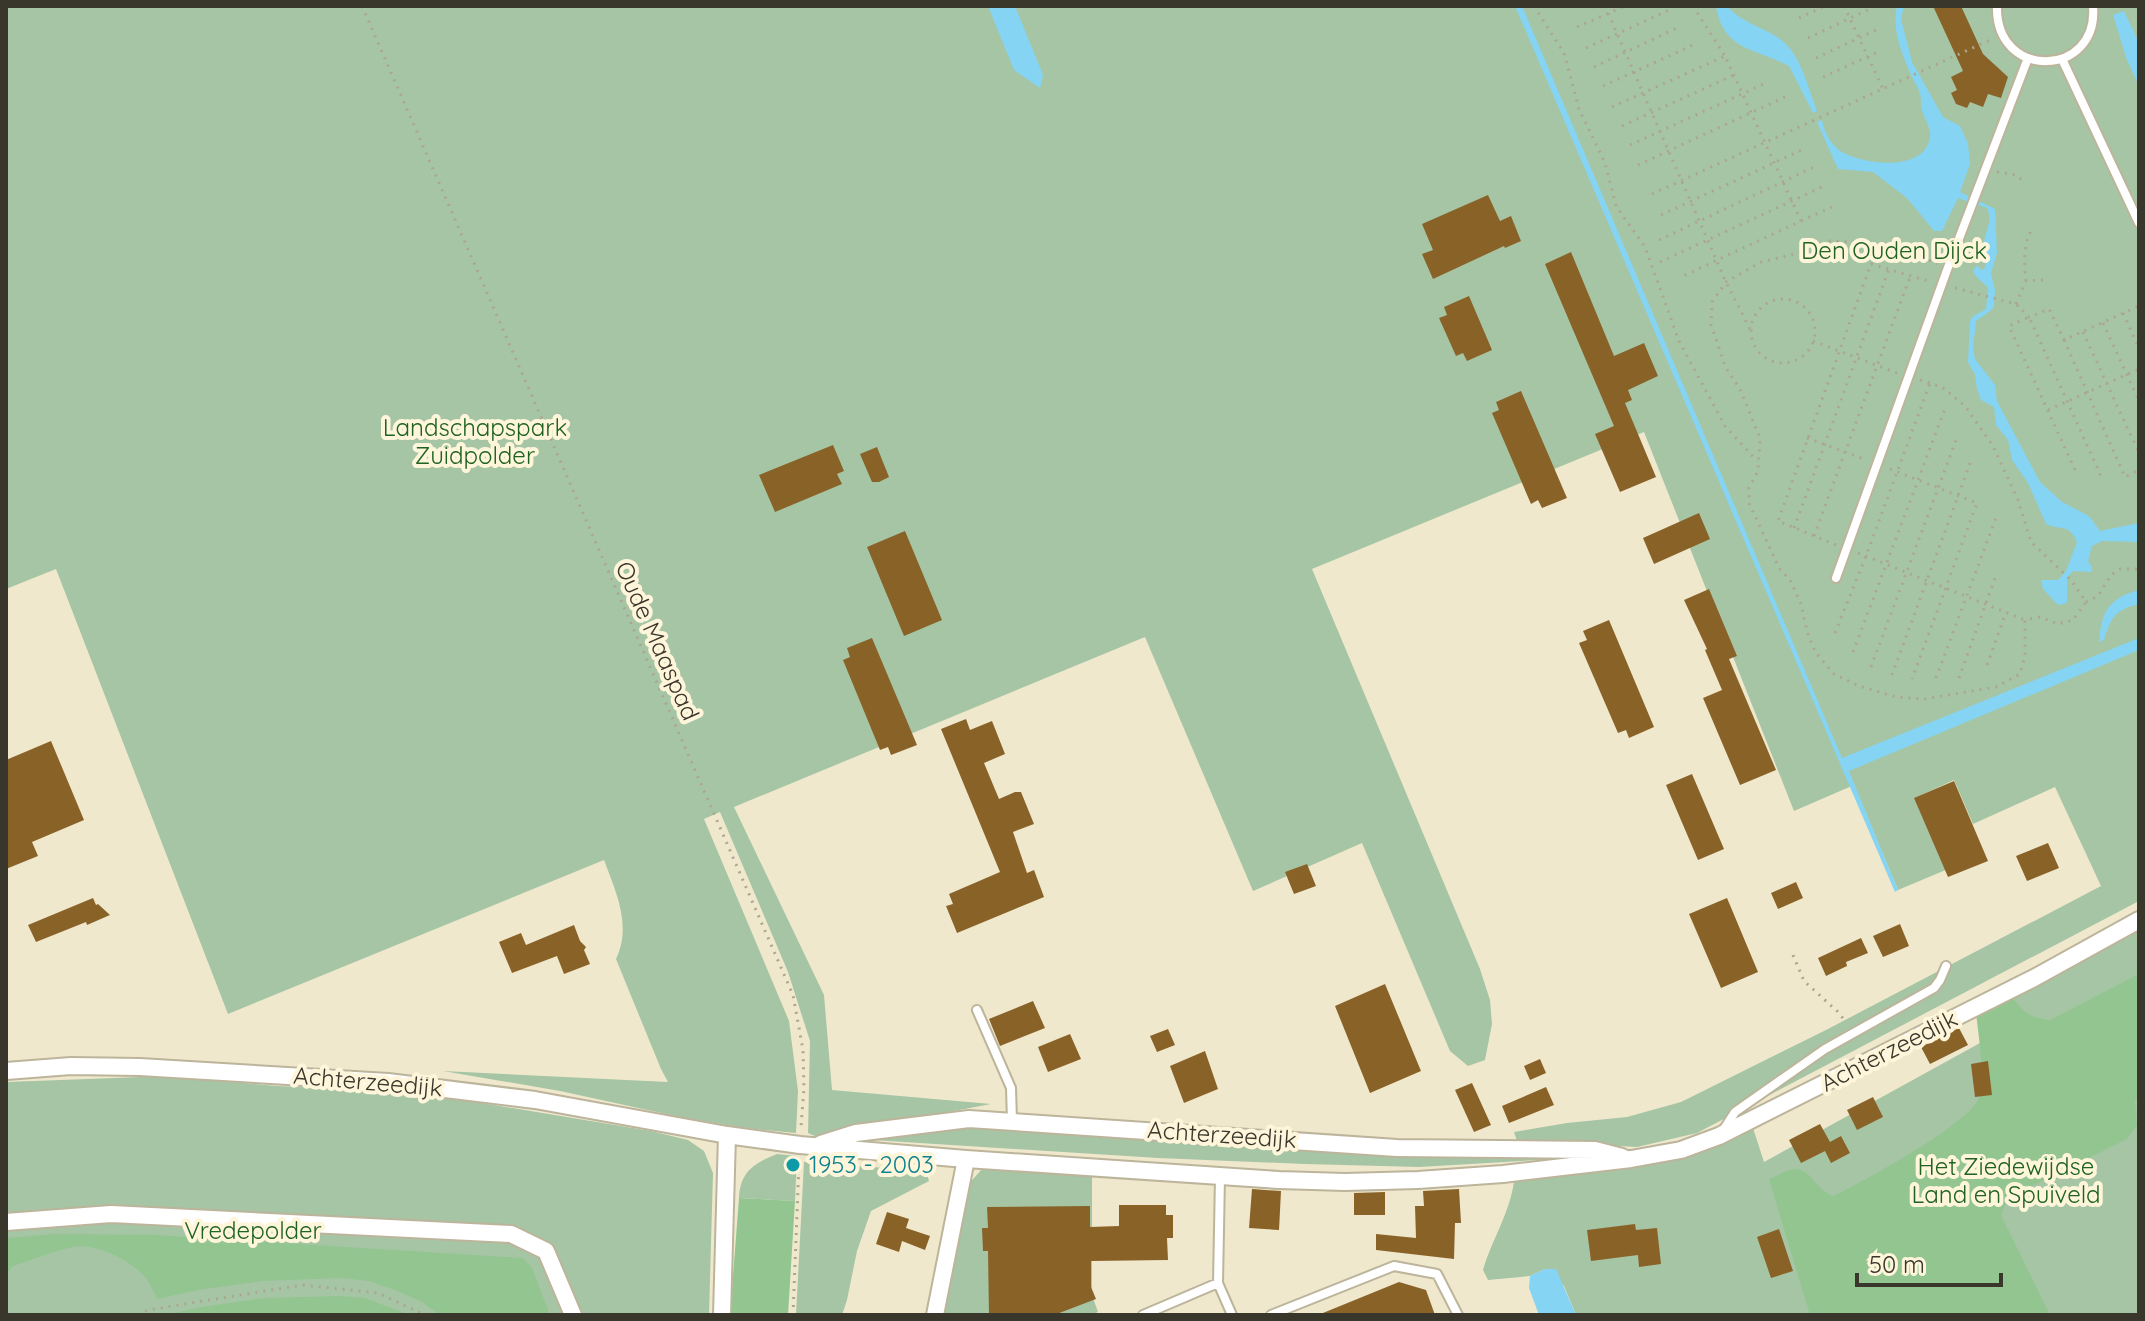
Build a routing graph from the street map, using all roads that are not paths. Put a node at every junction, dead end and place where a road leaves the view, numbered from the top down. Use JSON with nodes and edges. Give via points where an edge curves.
{"nodes":[{"id":1,"x":1997,"y":6,"type":"edge"},
{"id":2,"x":2093,"y":6,"type":"edge"},
{"id":3,"x":2028,"y":58,"type":"junction"},
{"id":4,"x":2062,"y":59,"type":"junction"},
{"id":5,"x":2139,"y":223,"type":"edge"},
{"id":6,"x":1836,"y":578,"type":"dead end"},
{"id":7,"x":2139,"y":920,"type":"edge"},
{"id":8,"x":1946,"y":966,"type":"dead end"},
{"id":9,"x":977,"y":1010,"type":"dead end"},
{"id":10,"x":6,"y":1071,"type":"edge"},
{"id":11,"x":1012,"y":1121,"type":"junction"},
{"id":12,"x":727,"y":1135,"type":"junction"},
{"id":13,"x":1719,"y":1136,"type":"junction"},
{"id":14,"x":807,"y":1146,"type":"junction"},
{"id":15,"x":966,"y":1159,"type":"junction"},
{"id":16,"x":1631,"y":1159,"type":"junction"},
{"id":17,"x":1220,"y":1176,"type":"junction"},
{"id":18,"x":6,"y":1222,"type":"edge"},
{"id":19,"x":1218,"y":1283,"type":"junction"},
{"id":20,"x":573,"y":1315,"type":"edge"},
{"id":21,"x":722,"y":1315,"type":"edge"},
{"id":22,"x":935,"y":1315,"type":"edge"},
{"id":23,"x":1143,"y":1315,"type":"edge"},
{"id":24,"x":1232,"y":1315,"type":"edge"},
{"id":25,"x":1271,"y":1315,"type":"edge"},
{"id":26,"x":1458,"y":1315,"type":"edge"}],
"edges":[{"from":1,"to":3,"type":"lane","via":[[2001,35],[2010,48]]},
{"from":2,"to":4,"type":"lane","via":[[2085,41]]},
{"from":3,"to":4,"type":"lane"},
{"from":3,"to":6,"type":"lane"},
{"from":4,"to":5,"type":"lane"},
{"from":7,"to":13,"type":"street","name":"Achterzeedijk"},
{"from":8,"to":13,"type":"lane","via":[[1934,988],[1825,1049],[1735,1112]]},
{"from":9,"to":11,"type":"lane","via":[[1011,1088]]},
{"from":10,"to":12,"type":"street","name":"Achterzeedijk","via":[[140,1067],[388,1082],[535,1100]]},
{"from":11,"to":14,"type":"street","name":"Achterzeedijk","via":[[969,1119],[856,1133]]},
{"from":11,"to":16,"type":"street","name":"Achterzeedijk","via":[[1397,1148],[1595,1150]]},
{"from":12,"to":14,"type":"street","name":"Achterzeedijk"},
{"from":12,"to":21,"type":"street"},
{"from":13,"to":16,"type":"street","name":"Achterzeedijk"},
{"from":14,"to":15,"type":"street","name":"Achterzeedijk"},
{"from":15,"to":17,"type":"street","name":"Achterzeedijk"},
{"from":15,"to":22,"type":"street"},
{"from":16,"to":17,"type":"street","name":"Achterzeedijk","via":[[1418,1180]]},
{"from":17,"to":19,"type":"lane"},
{"from":18,"to":20,"type":"street","via":[[111,1214],[511,1234],[546,1251]]},
{"from":19,"to":23,"type":"lane"},
{"from":19,"to":24,"type":"lane"},
{"from":25,"to":26,"type":"lane","via":[[1394,1266],[1437,1274]]}]}
